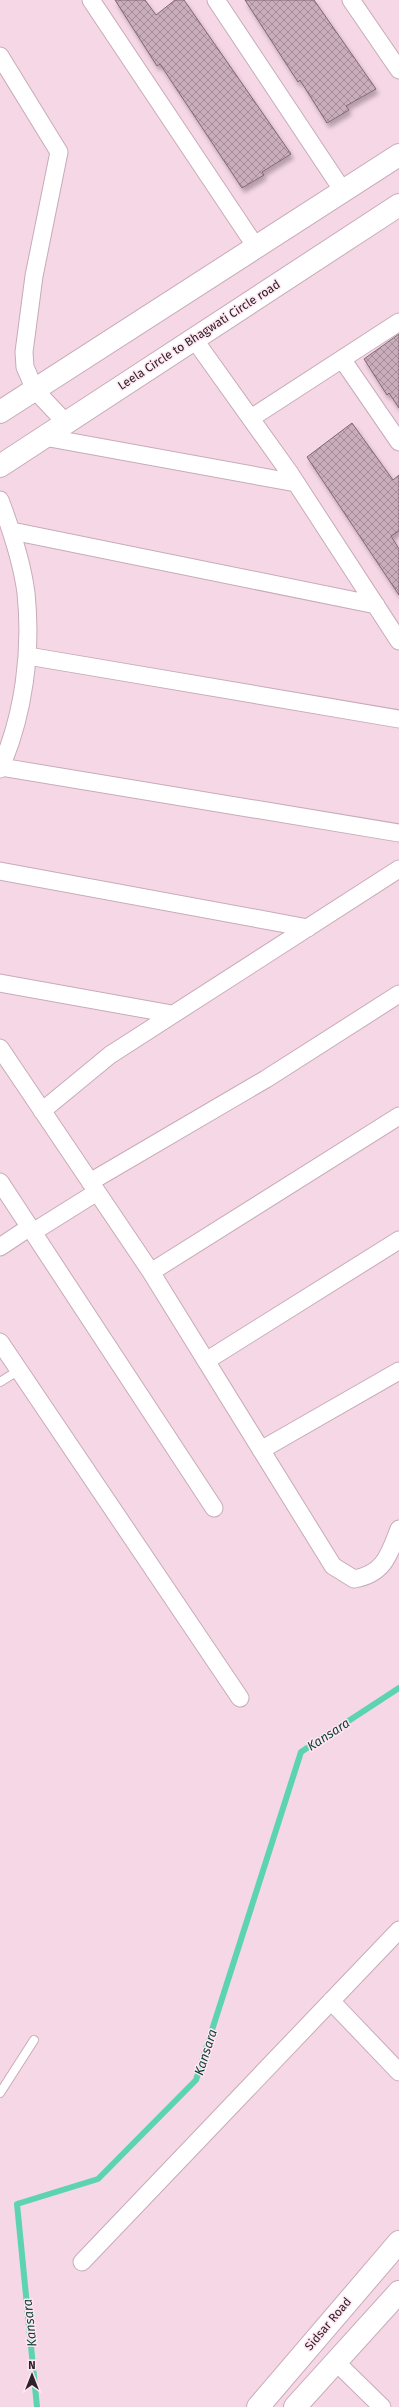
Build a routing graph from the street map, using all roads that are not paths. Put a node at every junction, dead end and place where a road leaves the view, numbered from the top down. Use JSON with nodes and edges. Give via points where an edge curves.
{"nodes":[{"id":1,"x":91,"y":0,"type":"edge"},
{"id":2,"x":216,"y":0,"type":"edge"},
{"id":3,"x":351,"y":0,"type":"edge"},
{"id":4,"x":0,"y":56,"type":"edge"},
{"id":5,"x":399,"y":70,"type":"edge"},
{"id":6,"x":399,"y":155,"type":"edge"},
{"id":7,"x":343,"y":191,"type":"junction"},
{"id":8,"x":399,"y":205,"type":"edge"},
{"id":9,"x":256,"y":247,"type":"junction"},
{"id":10,"x":399,"y":322,"type":"edge"},
{"id":11,"x":194,"y":339,"type":"junction"},
{"id":12,"x":342,"y":359,"type":"junction"},
{"id":13,"x":35,"y":390,"type":"junction"},
{"id":14,"x":0,"y":412,"type":"edge"},
{"id":15,"x":251,"y":418,"type":"junction"},
{"id":16,"x":66,"y":423,"type":"junction"},
{"id":17,"x":44,"y":437,"type":"junction"},
{"id":18,"x":399,"y":442,"type":"edge"},
{"id":19,"x":0,"y":466,"type":"edge"},
{"id":20,"x":296,"y":483,"type":"junction"},
{"id":21,"x":0,"y":500,"type":"edge"},
{"id":22,"x":12,"y":531,"type":"junction"},
{"id":23,"x":376,"y":605,"type":"junction"},
{"id":24,"x":399,"y":641,"type":"edge"},
{"id":25,"x":28,"y":656,"type":"junction"},
{"id":26,"x":399,"y":719,"type":"edge"},
{"id":27,"x":0,"y":768,"type":"edge"},
{"id":28,"x":399,"y":833,"type":"edge"},
{"id":29,"x":399,"y":869,"type":"edge"},
{"id":30,"x":0,"y":871,"type":"edge"},
{"id":31,"x":308,"y":928,"type":"junction"},
{"id":32,"x":0,"y":983,"type":"edge"},
{"id":33,"x":399,"y":994,"type":"edge"},
{"id":34,"x":172,"y":1014,"type":"junction"},
{"id":35,"x":0,"y":1048,"type":"edge"},
{"id":36,"x":42,"y":1111,"type":"junction"},
{"id":37,"x":399,"y":1116,"type":"edge"},
{"id":38,"x":0,"y":1182,"type":"edge"},
{"id":39,"x":94,"y":1187,"type":"junction"},
{"id":40,"x":31,"y":1230,"type":"junction"},
{"id":41,"x":399,"y":1240,"type":"edge"},
{"id":42,"x":0,"y":1247,"type":"edge"},
{"id":43,"x":151,"y":1272,"type":"junction"},
{"id":44,"x":0,"y":1342,"type":"edge"},
{"id":45,"x":206,"y":1361,"type":"junction"},
{"id":46,"x":19,"y":1370,"type":"junction"},
{"id":47,"x":399,"y":1371,"type":"edge"},
{"id":48,"x":0,"y":1382,"type":"edge"},
{"id":49,"x":261,"y":1450,"type":"junction"},
{"id":50,"x":214,"y":1508,"type":"dead end"},
{"id":51,"x":399,"y":1529,"type":"edge"},
{"id":52,"x":240,"y":1698,"type":"dead end"},
{"id":53,"x":399,"y":1930,"type":"edge"},
{"id":54,"x":331,"y":2001,"type":"junction"},
{"id":55,"x":34,"y":2040,"type":"dead end"},
{"id":56,"x":399,"y":2072,"type":"edge"},
{"id":57,"x":0,"y":2093,"type":"edge"},
{"id":58,"x":399,"y":2242,"type":"edge"},
{"id":59,"x":82,"y":2262,"type":"dead end"},
{"id":60,"x":399,"y":2292,"type":"edge"},
{"id":61,"x":336,"y":2362,"type":"junction"},
{"id":62,"x":258,"y":2407,"type":"edge"},
{"id":63,"x":295,"y":2407,"type":"edge"},
{"id":64,"x":382,"y":2407,"type":"edge"}],
"edges":[{"from":1,"to":9,"type":"street"},
{"from":2,"to":7,"type":"street"},
{"from":3,"to":5,"type":"street"},
{"from":4,"to":13,"type":"street","via":[[59,152],[34,276],[24,352],[25,367]]},
{"from":6,"to":7,"type":"street"},
{"from":7,"to":9,"type":"street"},
{"from":8,"to":11,"type":"street","name":"Leela Circle to Bhagwati Circle road"},
{"from":9,"to":13,"type":"street"},
{"from":10,"to":12,"type":"street"},
{"from":11,"to":15,"type":"street"},
{"from":11,"to":16,"type":"street","name":"Leela Circle to Bhagwati Circle road"},
{"from":12,"to":15,"type":"street"},
{"from":12,"to":18,"type":"street"},
{"from":13,"to":14,"type":"street"},
{"from":13,"to":16,"type":"street"},
{"from":15,"to":20,"type":"street"},
{"from":16,"to":17,"type":"street","name":"Leela Circle to Bhagwati Circle road"},
{"from":17,"to":19,"type":"street","name":"Leela Circle to Bhagwati Circle road"},
{"from":17,"to":20,"type":"street"},
{"from":20,"to":23,"type":"street"},
{"from":21,"to":22,"type":"street"},
{"from":22,"to":23,"type":"street"},
{"from":22,"to":25,"type":"street","via":[[26,593]]},
{"from":23,"to":24,"type":"street"},
{"from":25,"to":26,"type":"street"},
{"from":25,"to":27,"type":"street","via":[[19,712]]},
{"from":27,"to":28,"type":"street"},
{"from":29,"to":31,"type":"street"},
{"from":30,"to":31,"type":"street"},
{"from":31,"to":34,"type":"street"},
{"from":32,"to":34,"type":"street"},
{"from":33,"to":39,"type":"street"},
{"from":34,"to":36,"type":"street","via":[[110,1055]]},
{"from":35,"to":36,"type":"street"},
{"from":36,"to":39,"type":"street"},
{"from":37,"to":43,"type":"street"},
{"from":38,"to":40,"type":"street"},
{"from":39,"to":40,"type":"street"},
{"from":39,"to":43,"type":"street"},
{"from":40,"to":42,"type":"street"},
{"from":40,"to":50,"type":"street"},
{"from":41,"to":45,"type":"street"},
{"from":43,"to":45,"type":"street"},
{"from":44,"to":46,"type":"street"},
{"from":45,"to":49,"type":"street"},
{"from":46,"to":48,"type":"lane"},
{"from":46,"to":52,"type":"street"},
{"from":47,"to":49,"type":"street"},
{"from":49,"to":51,"type":"street","via":[[333,1566],[341,1573],[354,1579],[368,1576],[380,1567]]},
{"from":53,"to":54,"type":"street"},
{"from":54,"to":56,"type":"street"},
{"from":54,"to":59,"type":"street"},
{"from":55,"to":57,"type":"lane"},
{"from":58,"to":62,"type":"street","name":"Sidsar Road"},
{"from":60,"to":61,"type":"street"},
{"from":61,"to":63,"type":"street"},
{"from":61,"to":64,"type":"street"}]}
